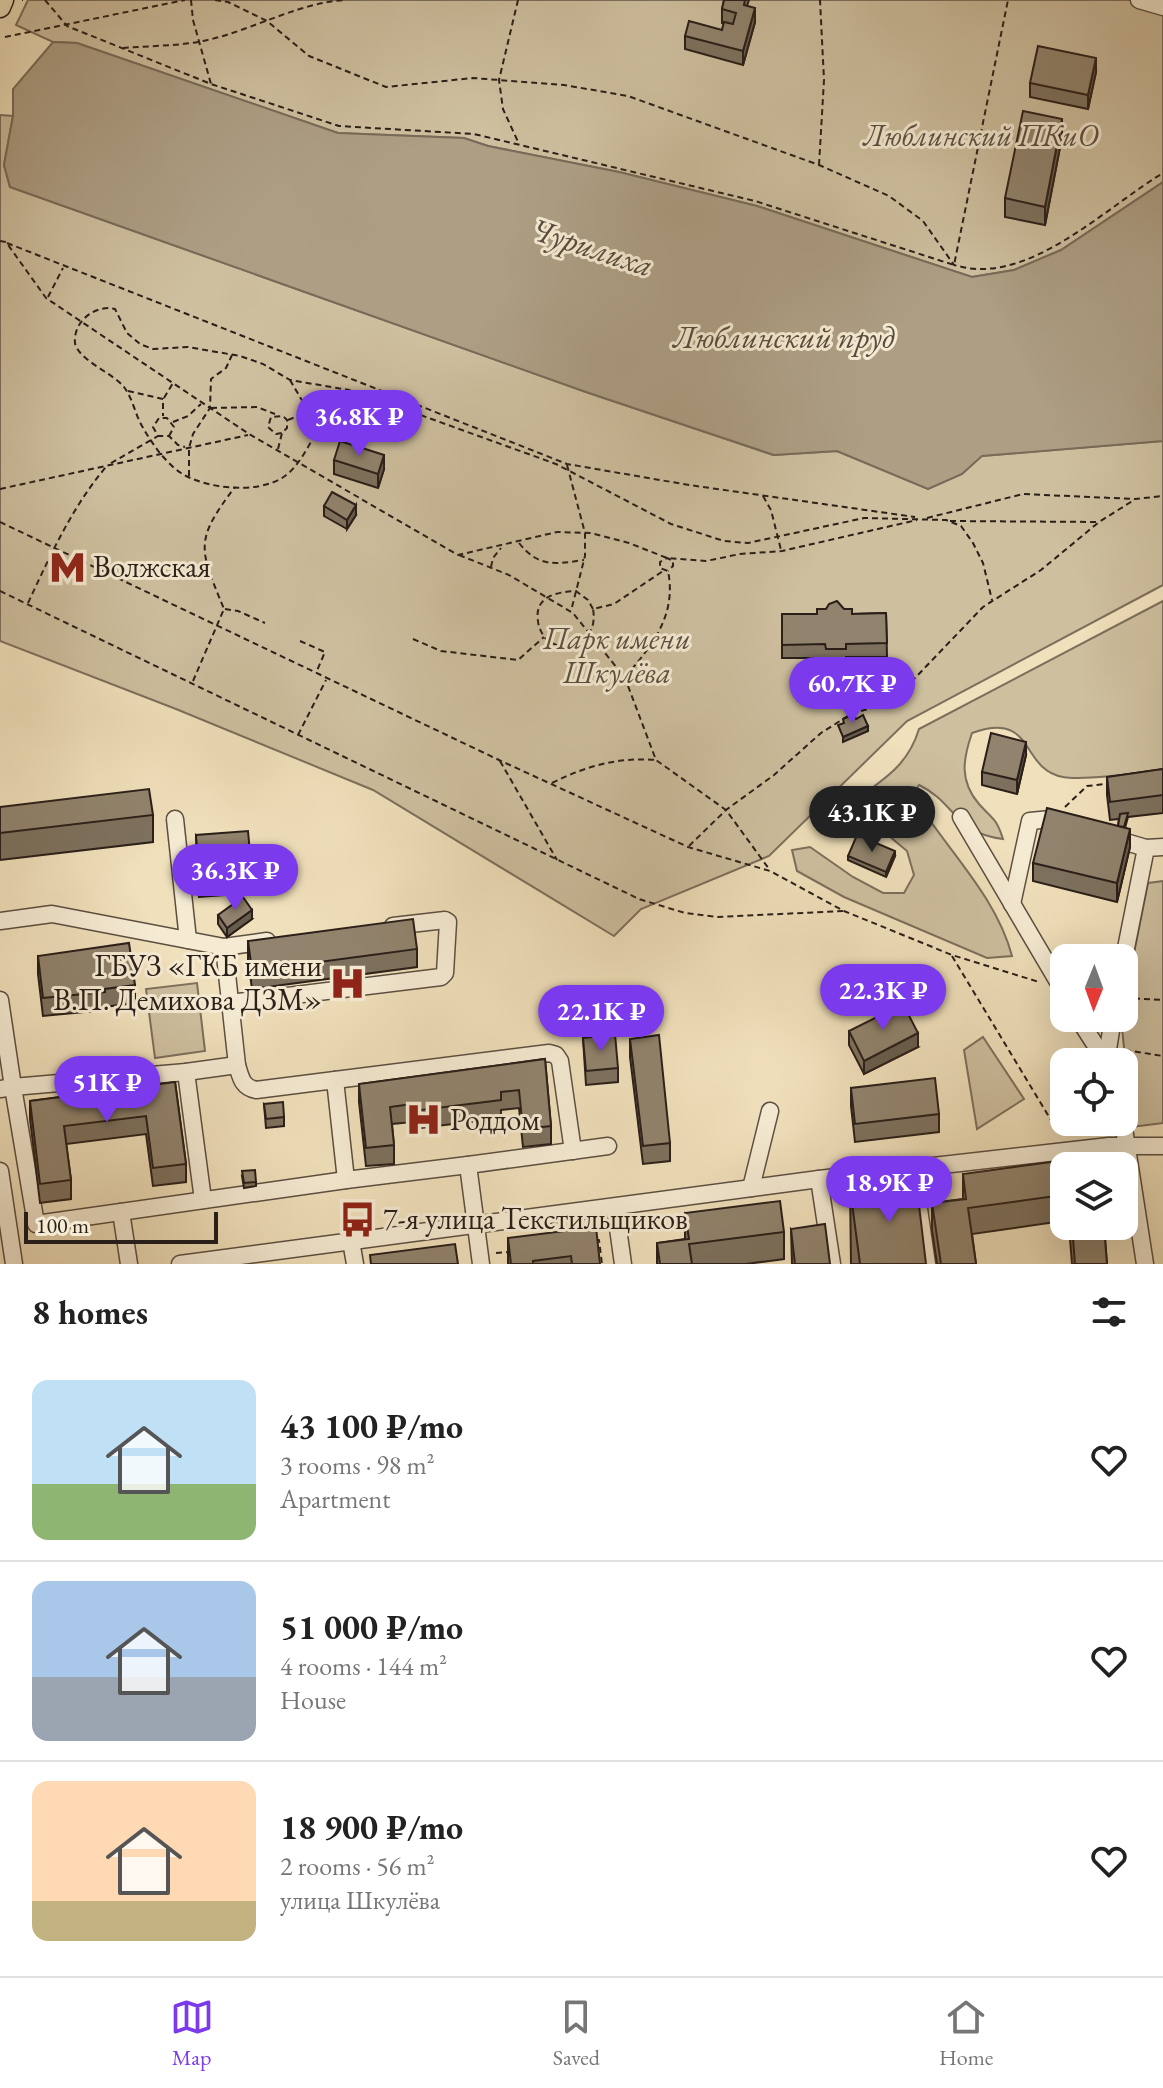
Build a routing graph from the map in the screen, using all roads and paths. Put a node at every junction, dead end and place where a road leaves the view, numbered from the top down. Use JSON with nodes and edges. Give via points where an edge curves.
{"nodes":[{"id":1,"x":3,"y":0,"type":"edge"},
{"id":2,"x":45,"y":0,"type":"edge"},
{"id":3,"x":185,"y":0,"type":"edge"},
{"id":4,"x":191,"y":0,"type":"edge"},
{"id":5,"x":215,"y":0,"type":"edge"},
{"id":6,"x":344,"y":0,"type":"edge"},
{"id":7,"x":518,"y":0,"type":"edge"},
{"id":8,"x":820,"y":0,"type":"edge"},
{"id":9,"x":1008,"y":0,"type":"edge"},
{"id":10,"x":1139,"y":0,"type":"edge"},
{"id":11,"x":0,"y":7,"type":"edge"},
{"id":12,"x":1163,"y":7,"type":"edge"},
{"id":13,"x":267,"y":21,"type":"junction"},
{"id":14,"x":67,"y":26,"type":"junction"},
{"id":15,"x":5,"y":37,"type":"dead end"},
{"id":16,"x":199,"y":42,"type":"junction"},
{"id":17,"x":121,"y":48,"type":"junction"},
{"id":18,"x":499,"y":80,"type":"junction"},
{"id":19,"x":211,"y":84,"type":"junction"},
{"id":20,"x":519,"y":145,"type":"junction"},
{"id":21,"x":819,"y":165,"type":"junction"},
{"id":22,"x":1163,"y":173,"type":"edge"},
{"id":23,"x":0,"y":241,"type":"edge"},
{"id":24,"x":6,"y":242,"type":"junction"},
{"id":25,"x":954,"y":265,"type":"junction"},
{"id":26,"x":64,"y":266,"type":"junction"},
{"id":27,"x":47,"y":298,"type":"junction"},
{"id":28,"x":82,"y":322,"type":"junction"},
{"id":29,"x":232,"y":355,"type":"junction"},
{"id":30,"x":290,"y":380,"type":"junction"},
{"id":31,"x":173,"y":383,"type":"junction"},
{"id":32,"x":126,"y":390,"type":"junction"},
{"id":33,"x":163,"y":399,"type":"junction"},
{"id":34,"x":202,"y":402,"type":"junction"},
{"id":35,"x":210,"y":408,"type":"junction"},
{"id":36,"x":308,"y":412,"type":"junction"},
{"id":37,"x":276,"y":414,"type":"junction"},
{"id":38,"x":163,"y":417,"type":"junction"},
{"id":39,"x":287,"y":420,"type":"junction"},
{"id":40,"x":172,"y":422,"type":"junction"},
{"id":41,"x":282,"y":433,"type":"junction"},
{"id":42,"x":249,"y":434,"type":"junction"},
{"id":43,"x":158,"y":436,"type":"junction"},
{"id":44,"x":169,"y":436,"type":"junction"},
{"id":45,"x":150,"y":439,"type":"junction"},
{"id":46,"x":189,"y":448,"type":"junction"},
{"id":47,"x":277,"y":450,"type":"junction"},
{"id":48,"x":161,"y":454,"type":"junction"},
{"id":49,"x":298,"y":462,"type":"junction"},
{"id":50,"x":567,"y":464,"type":"junction"},
{"id":51,"x":106,"y":466,"type":"junction"},
{"id":52,"x":569,"y":471,"type":"junction"},
{"id":53,"x":189,"y":477,"type":"junction"},
{"id":54,"x":235,"y":487,"type":"junction"},
{"id":55,"x":0,"y":489,"type":"edge"},
{"id":56,"x":763,"y":495,"type":"junction"},
{"id":57,"x":1163,"y":496,"type":"edge"},
{"id":58,"x":1135,"y":499,"type":"junction"},
{"id":59,"x":924,"y":518,"type":"junction"},
{"id":60,"x":949,"y":521,"type":"junction"},
{"id":61,"x":0,"y":522,"type":"edge"},
{"id":62,"x":1099,"y":522,"type":"junction"},
{"id":63,"x":585,"y":533,"type":"junction"},
{"id":64,"x":778,"y":536,"type":"junction"},
{"id":65,"x":518,"y":542,"type":"junction"},
{"id":66,"x":502,"y":546,"type":"junction"},
{"id":67,"x":54,"y":547,"type":"junction"},
{"id":68,"x":782,"y":551,"type":"junction"},
{"id":69,"x":458,"y":555,"type":"junction"},
{"id":70,"x":667,"y":558,"type":"junction"},
{"id":71,"x":584,"y":560,"type":"junction"},
{"id":72,"x":490,"y":568,"type":"junction"},
{"id":73,"x":663,"y":571,"type":"junction"},
{"id":74,"x":668,"y":571,"type":"junction"},
{"id":75,"x":0,"y":591,"type":"edge"},
{"id":76,"x":576,"y":591,"type":"junction"},
{"id":77,"x":546,"y":597,"type":"junction"},
{"id":78,"x":992,"y":600,"type":"junction"},
{"id":79,"x":27,"y":604,"type":"junction"},
{"id":80,"x":224,"y":609,"type":"junction"},
{"id":81,"x":593,"y":609,"type":"junction"},
{"id":82,"x":571,"y":611,"type":"junction"},
{"id":83,"x":265,"y":623,"type":"dead end"},
{"id":84,"x":219,"y":627,"type":"junction"},
{"id":85,"x":591,"y":635,"type":"junction"},
{"id":86,"x":544,"y":637,"type":"junction"},
{"id":87,"x":413,"y":639,"type":"dead end"},
{"id":88,"x":300,"y":641,"type":"dead end"},
{"id":89,"x":316,"y":673,"type":"junction"},
{"id":90,"x":327,"y":678,"type":"junction"},
{"id":91,"x":625,"y":678,"type":"junction"},
{"id":92,"x":192,"y":682,"type":"junction"},
{"id":93,"x":298,"y":736,"type":"junction"},
{"id":94,"x":499,"y":760,"type":"junction"},
{"id":95,"x":656,"y":760,"type":"junction"},
{"id":96,"x":1118,"y":782,"type":"edge"},
{"id":97,"x":551,"y":784,"type":"junction"},
{"id":98,"x":726,"y":810,"type":"junction"},
{"id":99,"x":961,"y":817,"type":"dead end"},
{"id":100,"x":175,"y":819,"type":"dead end"},
{"id":101,"x":1051,"y":819,"type":"junction"},
{"id":102,"x":688,"y":847,"type":"junction"},
{"id":103,"x":1155,"y":848,"type":"edge"},
{"id":104,"x":557,"y":861,"type":"junction"},
{"id":105,"x":770,"y":871,"type":"junction"},
{"id":106,"x":1012,"y":904,"type":"junction"},
{"id":107,"x":844,"y":911,"type":"junction"},
{"id":108,"x":0,"y":921,"type":"edge"},
{"id":109,"x":382,"y":927,"type":"edge"},
{"id":110,"x":287,"y":939,"type":"edge"},
{"id":111,"x":188,"y":940,"type":"junction"},
{"id":112,"x":1128,"y":944,"type":"edge"},
{"id":113,"x":224,"y":947,"type":"junction"},
{"id":114,"x":952,"y":955,"type":"junction"},
{"id":115,"x":1050,"y":968,"type":"edge"},
{"id":116,"x":1050,"y":986,"type":"edge"},
{"id":117,"x":1138,"y":999,"type":"edge"},
{"id":118,"x":0,"y":1000,"type":"edge"},
{"id":119,"x":1163,"y":1000,"type":"edge"},
{"id":120,"x":230,"y":1003,"type":"junction"},
{"id":121,"x":1138,"y":1056,"type":"edge"},
{"id":122,"x":1163,"y":1056,"type":"edge"},
{"id":123,"x":237,"y":1065,"type":"junction"},
{"id":124,"x":186,"y":1072,"type":"junction"},
{"id":125,"x":335,"y":1080,"type":"junction"},
{"id":126,"x":6,"y":1088,"type":"edge"},
{"id":127,"x":770,"y":1111,"type":"dead end"},
{"id":128,"x":1125,"y":1136,"type":"edge"},
{"id":129,"x":608,"y":1146,"type":"dead end"},
{"id":130,"x":1163,"y":1146,"type":"edge"},
{"id":131,"x":1127,"y":1148,"type":"junction"},
{"id":132,"x":1070,"y":1150,"type":"junction"},
{"id":133,"x":573,"y":1151,"type":"junction"},
{"id":134,"x":468,"y":1165,"type":"junction"},
{"id":135,"x":914,"y":1168,"type":"junction"},
{"id":136,"x":0,"y":1171,"type":"edge"},
{"id":137,"x":819,"y":1179,"type":"junction"},
{"id":138,"x":346,"y":1180,"type":"junction"},
{"id":139,"x":751,"y":1188,"type":"junction"},
{"id":140,"x":203,"y":1200,"type":"junction"},
{"id":141,"x":615,"y":1207,"type":"junction"},
{"id":142,"x":121,"y":1212,"type":"junction"},
{"id":143,"x":475,"y":1224,"type":"junction"},
{"id":144,"x":351,"y":1241,"type":"junction"},
{"id":145,"x":584,"y":1242,"type":"edge"},
{"id":146,"x":509,"y":1252,"type":"edge"},
{"id":147,"x":480,"y":1260,"type":"edge"},
{"id":148,"x":14,"y":1264,"type":"edge"},
{"id":149,"x":129,"y":1264,"type":"edge"},
{"id":150,"x":180,"y":1264,"type":"edge"},
{"id":151,"x":355,"y":1264,"type":"edge"},
{"id":152,"x":602,"y":1264,"type":"edge"},
{"id":153,"x":623,"y":1264,"type":"edge"},
{"id":154,"x":832,"y":1264,"type":"edge"},
{"id":155,"x":927,"y":1264,"type":"edge"},
{"id":156,"x":1145,"y":1264,"type":"edge"}],
"edges":[{"from":1,"to":11,"type":"main road"},
{"from":2,"to":14,"type":"path"},
{"from":3,"to":14,"type":"path"},
{"from":4,"to":16,"type":"path"},
{"from":5,"to":13,"type":"path"},
{"from":6,"to":13,"type":"path"},
{"from":7,"to":18,"type":"path"},
{"from":8,"to":21,"type":"path","via":[[824,80]]},
{"from":9,"to":25,"type":"path"},
{"from":10,"to":12,"type":"street"},
{"from":13,"to":16,"type":"path"},
{"from":13,"to":18,"type":"path","via":[[309,56],[386,87],[455,78]]},
{"from":14,"to":15,"type":"path"},
{"from":14,"to":17,"type":"path"},
{"from":16,"to":17,"type":"path"},
{"from":16,"to":19,"type":"path"},
{"from":17,"to":19,"type":"path"},
{"from":18,"to":20,"type":"path","via":[[503,109]]},
{"from":18,"to":21,"type":"path","via":[[628,96]]},
{"from":19,"to":20,"type":"path","via":[[339,126],[474,134]]},
{"from":20,"to":25,"type":"path","via":[[755,201]]},
{"from":21,"to":25,"type":"path","via":[[889,196],[923,221]]},
{"from":22,"to":25,"type":"path","via":[[1062,242],[1015,264],[979,270]]},
{"from":23,"to":24,"type":"path"},
{"from":24,"to":26,"type":"path"},
{"from":24,"to":27,"type":"path"},
{"from":26,"to":27,"type":"path"},
{"from":26,"to":50,"type":"path"},
{"from":27,"to":28,"type":"path"},
{"from":28,"to":29,"type":"path","via":[[104,306],[115,309],[127,333],[153,349],[188,347]]},
{"from":28,"to":31,"type":"path"},
{"from":28,"to":32,"type":"path","via":[[75,342],[80,354]]},
{"from":29,"to":30,"type":"path","via":[[263,364]]},
{"from":29,"to":35,"type":"path","via":[[226,368],[211,379]]},
{"from":30,"to":36,"type":"path"},
{"from":30,"to":52,"type":"path","via":[[349,390]]},
{"from":31,"to":33,"type":"path"},
{"from":31,"to":34,"type":"path"},
{"from":32,"to":33,"type":"path"},
{"from":32,"to":45,"type":"path"},
{"from":33,"to":38,"type":"path"},
{"from":34,"to":35,"type":"path"},
{"from":34,"to":40,"type":"path"},
{"from":35,"to":37,"type":"path","via":[[257,407]]},
{"from":35,"to":42,"type":"path"},
{"from":35,"to":46,"type":"path"},
{"from":36,"to":39,"type":"path"},
{"from":36,"to":49,"type":"path","via":[[315,435]]},
{"from":37,"to":39,"type":"path"},
{"from":37,"to":41,"type":"path","via":[[268,427]]},
{"from":38,"to":40,"type":"path"},
{"from":38,"to":43,"type":"path","via":[[153,427]]},
{"from":39,"to":41,"type":"path"},
{"from":40,"to":44,"type":"path"},
{"from":41,"to":47,"type":"path"},
{"from":42,"to":46,"type":"path"},
{"from":42,"to":47,"type":"path"},
{"from":43,"to":44,"type":"path"},
{"from":43,"to":45,"type":"path"},
{"from":44,"to":46,"type":"path"},
{"from":45,"to":48,"type":"path"},
{"from":45,"to":51,"type":"path"},
{"from":46,"to":48,"type":"path"},
{"from":46,"to":53,"type":"path"},
{"from":47,"to":49,"type":"path"},
{"from":48,"to":51,"type":"path"},
{"from":48,"to":53,"type":"path"},
{"from":49,"to":54,"type":"path","via":[[280,480]]},
{"from":49,"to":69,"type":"path"},
{"from":50,"to":52,"type":"path"},
{"from":50,"to":56,"type":"path"},
{"from":51,"to":55,"type":"path"},
{"from":51,"to":67,"type":"path"},
{"from":52,"to":63,"type":"path"},
{"from":52,"to":64,"type":"path","via":[[671,524],[724,541],[748,543]]},
{"from":53,"to":54,"type":"path"},
{"from":54,"to":80,"type":"path","via":[[204,533],[207,565]]},
{"from":56,"to":59,"type":"path"},
{"from":56,"to":64,"type":"path"},
{"from":57,"to":58,"type":"path"},
{"from":58,"to":59,"type":"path","via":[[1023,494]]},
{"from":58,"to":62,"type":"path"},
{"from":59,"to":60,"type":"path"},
{"from":59,"to":64,"type":"path","via":[[864,518]]},
{"from":59,"to":68,"type":"path"},
{"from":60,"to":62,"type":"path"},
{"from":60,"to":78,"type":"path","via":[[961,526],[973,543]]},
{"from":61,"to":67,"type":"path"},
{"from":62,"to":78,"type":"path","via":[[1041,570]]},
{"from":63,"to":65,"type":"path","via":[[557,532]]},
{"from":63,"to":70,"type":"path"},
{"from":63,"to":71,"type":"path"},
{"from":64,"to":68,"type":"path"},
{"from":65,"to":66,"type":"path"},
{"from":65,"to":71,"type":"path","via":[[537,560]]},
{"from":66,"to":69,"type":"path"},
{"from":66,"to":72,"type":"path"},
{"from":67,"to":79,"type":"path"},
{"from":67,"to":84,"type":"path"},
{"from":68,"to":70,"type":"path","via":[[706,561]]},
{"from":69,"to":72,"type":"path"},
{"from":70,"to":73,"type":"path","via":[[660,562]]},
{"from":70,"to":74,"type":"path","via":[[673,561]]},
{"from":71,"to":76,"type":"path"},
{"from":72,"to":77,"type":"path"},
{"from":73,"to":74,"type":"path"},
{"from":73,"to":81,"type":"path","via":[[614,604]]},
{"from":74,"to":91,"type":"path","via":[[670,603],[660,633]]},
{"from":75,"to":79,"type":"path"},
{"from":76,"to":77,"type":"path"},
{"from":76,"to":81,"type":"path"},
{"from":76,"to":82,"type":"path"},
{"from":77,"to":82,"type":"path"},
{"from":77,"to":86,"type":"path","via":[[538,608]]},
{"from":78,"to":98,"type":"path","via":[[892,702],[851,714],[821,733]]},
{"from":79,"to":92,"type":"path"},
{"from":80,"to":83,"type":"path"},
{"from":80,"to":84,"type":"path"},
{"from":81,"to":85,"type":"path"},
{"from":82,"to":85,"type":"path"},
{"from":84,"to":89,"type":"path"},
{"from":84,"to":92,"type":"path"},
{"from":85,"to":86,"type":"path","via":[[561,646]]},
{"from":85,"to":91,"type":"path"},
{"from":86,"to":87,"type":"path","via":[[518,660],[441,651]]},
{"from":88,"to":89,"type":"path","via":[[325,652]]},
{"from":89,"to":90,"type":"path"},
{"from":90,"to":93,"type":"path"},
{"from":90,"to":94,"type":"path"},
{"from":91,"to":95,"type":"path"},
{"from":92,"to":93,"type":"path"},
{"from":93,"to":104,"type":"path"},
{"from":94,"to":97,"type":"path"},
{"from":94,"to":104,"type":"path"},
{"from":95,"to":97,"type":"path","via":[[583,767]]},
{"from":95,"to":98,"type":"path"},
{"from":96,"to":101,"type":"path","via":[[1087,786]]},
{"from":97,"to":102,"type":"path"},
{"from":98,"to":102,"type":"path"},
{"from":98,"to":105,"type":"path"},
{"from":99,"to":106,"type":"street"},
{"from":100,"to":111,"type":"street"},
{"from":101,"to":103,"type":"street"},
{"from":101,"to":106,"type":"street","via":[[1030,821]]},
{"from":102,"to":105,"type":"path"},
{"from":103,"to":112,"type":"street"},
{"from":104,"to":107,"type":"path","via":[[639,899],[685,913],[717,917]]},
{"from":105,"to":107,"type":"path"},
{"from":106,"to":115,"type":"street"},
{"from":107,"to":114,"type":"path"},
{"from":108,"to":111,"type":"street","via":[[52,914]]},
{"from":109,"to":120,"type":"street","via":[[448,922],[445,973]]},
{"from":110,"to":113,"type":"street"},
{"from":111,"to":113,"type":"street"},
{"from":113,"to":120,"type":"street"},
{"from":114,"to":116,"type":"path"},
{"from":114,"to":132,"type":"path"},
{"from":117,"to":119,"type":"path"},
{"from":118,"to":126,"type":"street"},
{"from":120,"to":123,"type":"street"},
{"from":121,"to":122,"type":"path"},
{"from":123,"to":124,"type":"street"},
{"from":123,"to":125,"type":"street","via":[[241,1080],[256,1090]]},
{"from":124,"to":126,"type":"street"},
{"from":124,"to":140,"type":"street"},
{"from":125,"to":133,"type":"street","via":[[556,1055]]},
{"from":125,"to":138,"type":"street"},
{"from":126,"to":142,"type":"street","via":[[36,1224]]},
{"from":127,"to":139,"type":"street"},
{"from":128,"to":131,"type":"street"},
{"from":129,"to":133,"type":"street"},
{"from":130,"to":131,"type":"street"},
{"from":131,"to":132,"type":"street"},
{"from":131,"to":156,"type":"street"},
{"from":132,"to":135,"type":"street"},
{"from":133,"to":134,"type":"street"},
{"from":134,"to":138,"type":"street"},
{"from":134,"to":143,"type":"street"},
{"from":135,"to":137,"type":"street"},
{"from":135,"to":155,"type":"street"},
{"from":136,"to":148,"type":"street"},
{"from":137,"to":139,"type":"street"},
{"from":137,"to":154,"type":"street"},
{"from":138,"to":140,"type":"street"},
{"from":139,"to":141,"type":"street"},
{"from":140,"to":142,"type":"street"},
{"from":141,"to":143,"type":"street"},
{"from":141,"to":153,"type":"street"},
{"from":142,"to":149,"type":"street"},
{"from":143,"to":144,"type":"street"},
{"from":143,"to":147,"type":"street"},
{"from":144,"to":150,"type":"street"},
{"from":144,"to":151,"type":"street"},
{"from":145,"to":152,"type":"path","via":[[599,1240]]},
{"from":146,"to":147,"type":"path"}]}
